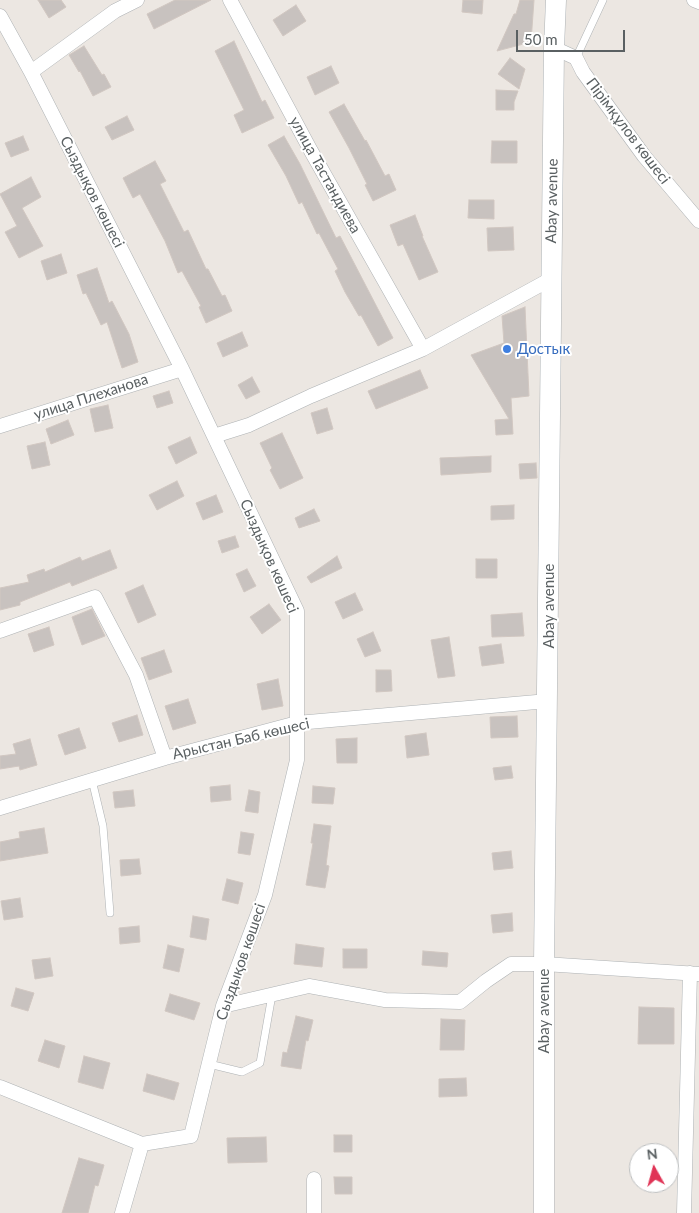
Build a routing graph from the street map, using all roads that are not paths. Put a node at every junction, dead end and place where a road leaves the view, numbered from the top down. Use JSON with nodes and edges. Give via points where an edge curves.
{"nodes":[{"id":1,"x":137,"y":0,"type":"edge"},
{"id":2,"x":230,"y":0,"type":"edge"},
{"id":3,"x":556,"y":0,"type":"edge"},
{"id":4,"x":603,"y":0,"type":"edge"},
{"id":5,"x":694,"y":0,"type":"edge"},
{"id":6,"x":699,"y":2,"type":"edge"},
{"id":7,"x":0,"y":16,"type":"edge"},
{"id":8,"x":554,"y":48,"type":"junction"},
{"id":9,"x":576,"y":58,"type":"junction"},
{"id":10,"x":31,"y":72,"type":"junction"},
{"id":11,"x":699,"y":221,"type":"edge"},
{"id":12,"x":551,"y":279,"type":"junction"},
{"id":13,"x":423,"y":349,"type":"junction"},
{"id":14,"x":182,"y":369,"type":"junction"},
{"id":15,"x":0,"y":426,"type":"edge"},
{"id":16,"x":214,"y":436,"type":"junction"},
{"id":17,"x":0,"y":631,"type":"edge"},
{"id":18,"x":548,"y":701,"type":"junction"},
{"id":19,"x":297,"y":723,"type":"junction"},
{"id":20,"x":165,"y":758,"type":"junction"},
{"id":21,"x":92,"y":780,"type":"junction"},
{"id":22,"x":0,"y":808,"type":"edge"},
{"id":23,"x":110,"y":913,"type":"dead end"},
{"id":24,"x":544,"y":964,"type":"junction"},
{"id":25,"x":694,"y":974,"type":"edge"},
{"id":26,"x":272,"y":995,"type":"junction"},
{"id":27,"x":223,"y":1006,"type":"junction"},
{"id":28,"x":209,"y":1064,"type":"junction"},
{"id":29,"x":0,"y":1087,"type":"edge"},
{"id":30,"x":142,"y":1144,"type":"junction"},
{"id":31,"x":314,"y":1179,"type":"dead end"},
{"id":32,"x":122,"y":1213,"type":"edge"},
{"id":33,"x":314,"y":1213,"type":"edge"},
{"id":34,"x":544,"y":1213,"type":"edge"},
{"id":35,"x":684,"y":1213,"type":"edge"}],
"edges":[{"from":1,"to":10,"type":"street","via":[[115,11]]},
{"from":2,"to":13,"type":"street","name":"улица Тастандиева"},
{"from":3,"to":8,"type":"street","name":"Abay avenue"},
{"from":4,"to":9,"type":"lane"},
{"from":5,"to":6,"type":"street"},
{"from":7,"to":10,"type":"street","name":"Сыздықов көшесі"},
{"from":8,"to":9,"type":"street"},
{"from":8,"to":12,"type":"street","name":"Abay avenue"},
{"from":9,"to":11,"type":"street","name":"Пірімқұлов көшесі","via":[[644,156]]},
{"from":10,"to":14,"type":"street","name":"Сыздықов көшесі"},
{"from":12,"to":13,"type":"street"},
{"from":12,"to":18,"type":"street","name":"Abay avenue"},
{"from":13,"to":16,"type":"street","via":[[249,425]]},
{"from":14,"to":15,"type":"street","name":"улица Плеханова"},
{"from":14,"to":16,"type":"street","name":"Сыздықов көшесі"},
{"from":16,"to":19,"type":"street","name":"Сыздықов көшесі","via":[[297,611]]},
{"from":17,"to":20,"type":"street","via":[[94,597],[136,675]]},
{"from":18,"to":19,"type":"street","name":"Арыстан Баб көшесі"},
{"from":18,"to":24,"type":"street","name":"Abay avenue"},
{"from":19,"to":20,"type":"street","name":"Арыстан Баб көшесі"},
{"from":19,"to":27,"type":"street","name":"Сыздықов көшесі","via":[[297,760],[265,895]]},
{"from":20,"to":21,"type":"street","name":"Арыстан Баб көшесі"},
{"from":21,"to":22,"type":"street","name":"Арыстан Баб көшесі"},
{"from":21,"to":23,"type":"lane","via":[[103,826]]},
{"from":24,"to":25,"type":"street"},
{"from":24,"to":26,"type":"street","via":[[511,964],[460,1002],[385,1000],[309,986]]},
{"from":24,"to":34,"type":"street","name":"Abay avenue"},
{"from":25,"to":35,"type":"street"},
{"from":26,"to":27,"type":"street"},
{"from":26,"to":28,"type":"lane","via":[[260,1063],[242,1072]]},
{"from":27,"to":28,"type":"street","name":"Сыздықов көшесі"},
{"from":28,"to":30,"type":"street","name":"Сыздықов көшесі","via":[[191,1136]]},
{"from":29,"to":30,"type":"street"},
{"from":30,"to":32,"type":"street"},
{"from":31,"to":33,"type":"street"}]}
